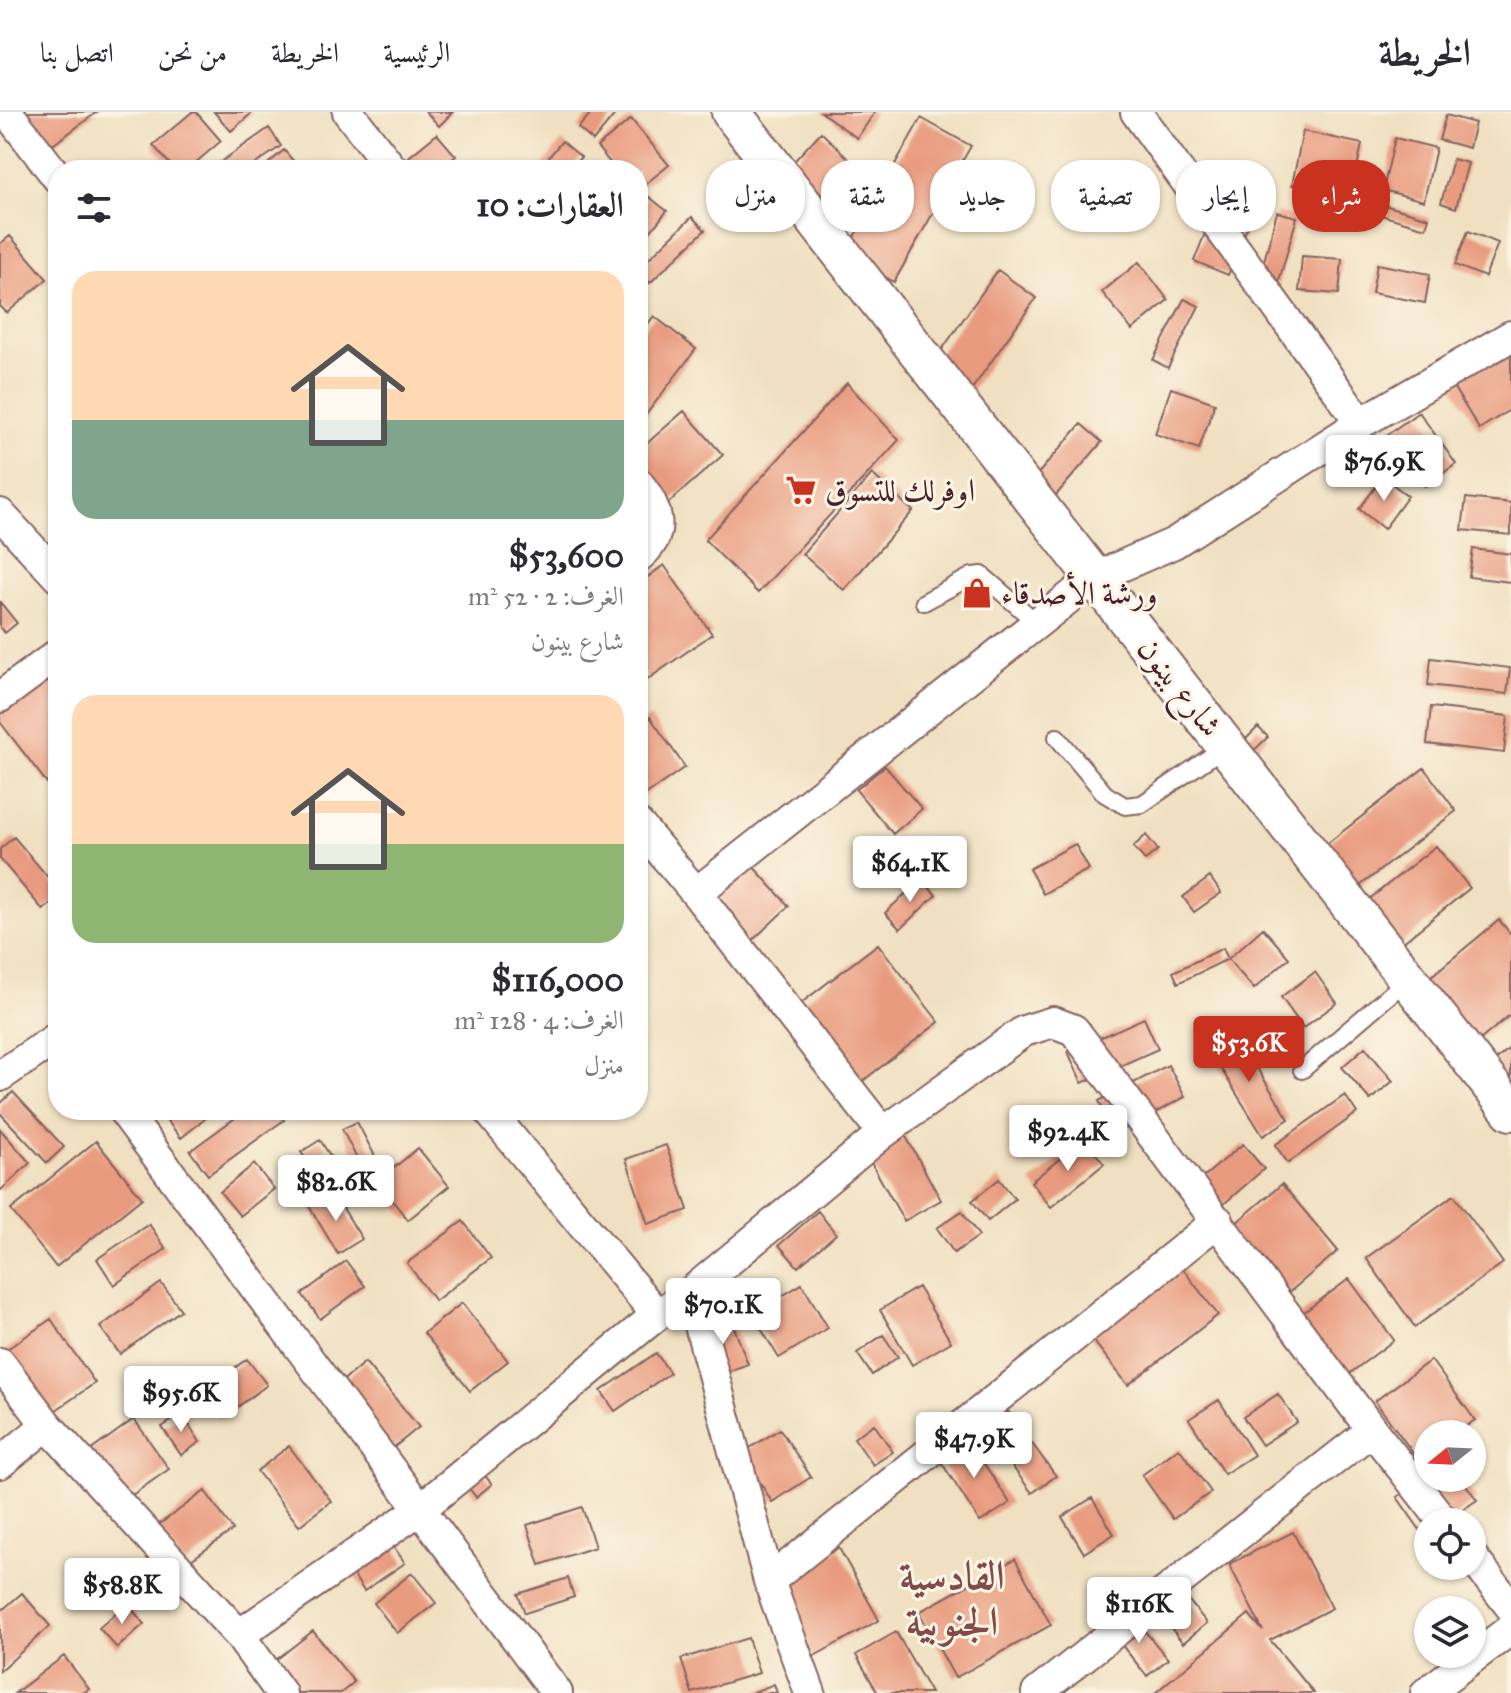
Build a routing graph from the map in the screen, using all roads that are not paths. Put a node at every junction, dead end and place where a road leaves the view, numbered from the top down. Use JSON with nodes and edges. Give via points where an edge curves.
{"nodes":[{"id":1,"x":7,"y":112,"type":"edge"},
{"id":2,"x":348,"y":112,"type":"edge"},
{"id":3,"x":731,"y":112,"type":"edge"},
{"id":4,"x":1136,"y":112,"type":"edge"},
{"id":5,"x":385,"y":160,"type":"edge"},
{"id":6,"x":48,"y":165,"type":"edge"},
{"id":7,"x":1511,"y":336,"type":"edge"},
{"id":8,"x":1361,"y":423,"type":"junction"},
{"id":9,"x":648,"y":495,"type":"edge"},
{"id":10,"x":0,"y":514,"type":"edge"},
{"id":11,"x":648,"y":549,"type":"edge"},
{"id":12,"x":48,"y":566,"type":"edge"},
{"id":13,"x":1094,"y":578,"type":"junction"},
{"id":14,"x":924,"y":602,"type":"dead end"},
{"id":15,"x":1037,"y":623,"type":"junction"},
{"id":16,"x":48,"y":661,"type":"edge"},
{"id":17,"x":0,"y":697,"type":"edge"},
{"id":18,"x":1057,"y":737,"type":"dead end"},
{"id":19,"x":1226,"y":746,"type":"junction"},
{"id":20,"x":648,"y":836,"type":"edge"},
{"id":21,"x":696,"y":893,"type":"junction"},
{"id":22,"x":1408,"y":979,"type":"junction"},
{"id":23,"x":48,"y":1044,"type":"edge"},
{"id":24,"x":1302,"y":1070,"type":"dead end"},
{"id":25,"x":0,"y":1076,"type":"edge"},
{"id":26,"x":1511,"y":1111,"type":"edge"},
{"id":27,"x":130,"y":1120,"type":"edge"},
{"id":28,"x":496,"y":1120,"type":"edge"},
{"id":29,"x":883,"y":1133,"type":"junction"},
{"id":30,"x":1218,"y":1221,"type":"junction"},
{"id":31,"x":691,"y":1292,"type":"junction"},
{"id":32,"x":657,"y":1315,"type":"junction"},
{"id":33,"x":0,"y":1363,"type":"edge"},
{"id":34,"x":47,"y":1425,"type":"junction"},
{"id":35,"x":1372,"y":1430,"type":"junction"},
{"id":36,"x":0,"y":1463,"type":"edge"},
{"id":37,"x":1433,"y":1508,"type":"edge"},
{"id":38,"x":419,"y":1510,"type":"junction"},
{"id":39,"x":1486,"y":1575,"type":"edge"},
{"id":40,"x":769,"y":1581,"type":"junction"},
{"id":41,"x":1511,"y":1607,"type":"edge"},
{"id":42,"x":1511,"y":1629,"type":"edge"},
{"id":43,"x":239,"y":1635,"type":"junction"},
{"id":44,"x":281,"y":1693,"type":"edge"},
{"id":45,"x":557,"y":1693,"type":"edge"},
{"id":46,"x":810,"y":1693,"type":"edge"},
{"id":47,"x":1037,"y":1693,"type":"edge"},
{"id":48,"x":1426,"y":1693,"type":"edge"}],
"edges":[{"from":1,"to":6,"type":"street"},
{"from":2,"to":5,"type":"street"},
{"from":3,"to":13,"type":"street","name":"شارع بينون"},
{"from":4,"to":8,"type":"street"},
{"from":7,"to":8,"type":"street"},
{"from":8,"to":13,"type":"street","via":[[1174,543]]},
{"from":9,"to":11,"type":"street","via":[[658,523]]},
{"from":10,"to":12,"type":"street"},
{"from":13,"to":15,"type":"street"},
{"from":13,"to":19,"type":"street","name":"شارع بينون"},
{"from":14,"to":15,"type":"lane","via":[[982,575]]},
{"from":15,"to":21,"type":"street"},
{"from":16,"to":17,"type":"street"},
{"from":18,"to":19,"type":"lane","via":[[1105,794],[1125,806],[1142,804]]},
{"from":19,"to":22,"type":"street","name":"شارع بينون"},
{"from":20,"to":21,"type":"street"},
{"from":21,"to":29,"type":"street"},
{"from":22,"to":24,"type":"lane"},
{"from":22,"to":26,"type":"street","name":"شارع بينون"},
{"from":23,"to":25,"type":"street"},
{"from":27,"to":38,"type":"street"},
{"from":28,"to":32,"type":"street"},
{"from":29,"to":30,"type":"street","via":[[1024,1031],[1053,1022],[1074,1030]]},
{"from":29,"to":31,"type":"street"},
{"from":30,"to":35,"type":"street"},
{"from":30,"to":40,"type":"street"},
{"from":31,"to":32,"type":"street"},
{"from":31,"to":40,"type":"street"},
{"from":32,"to":38,"type":"street"},
{"from":33,"to":34,"type":"street"},
{"from":34,"to":36,"type":"street"},
{"from":34,"to":43,"type":"street"},
{"from":35,"to":37,"type":"street"},
{"from":35,"to":47,"type":"street"},
{"from":38,"to":43,"type":"street"},
{"from":38,"to":45,"type":"street"},
{"from":39,"to":41,"type":"street"},
{"from":40,"to":46,"type":"street"},
{"from":42,"to":48,"type":"street"},
{"from":43,"to":44,"type":"street"}]}
